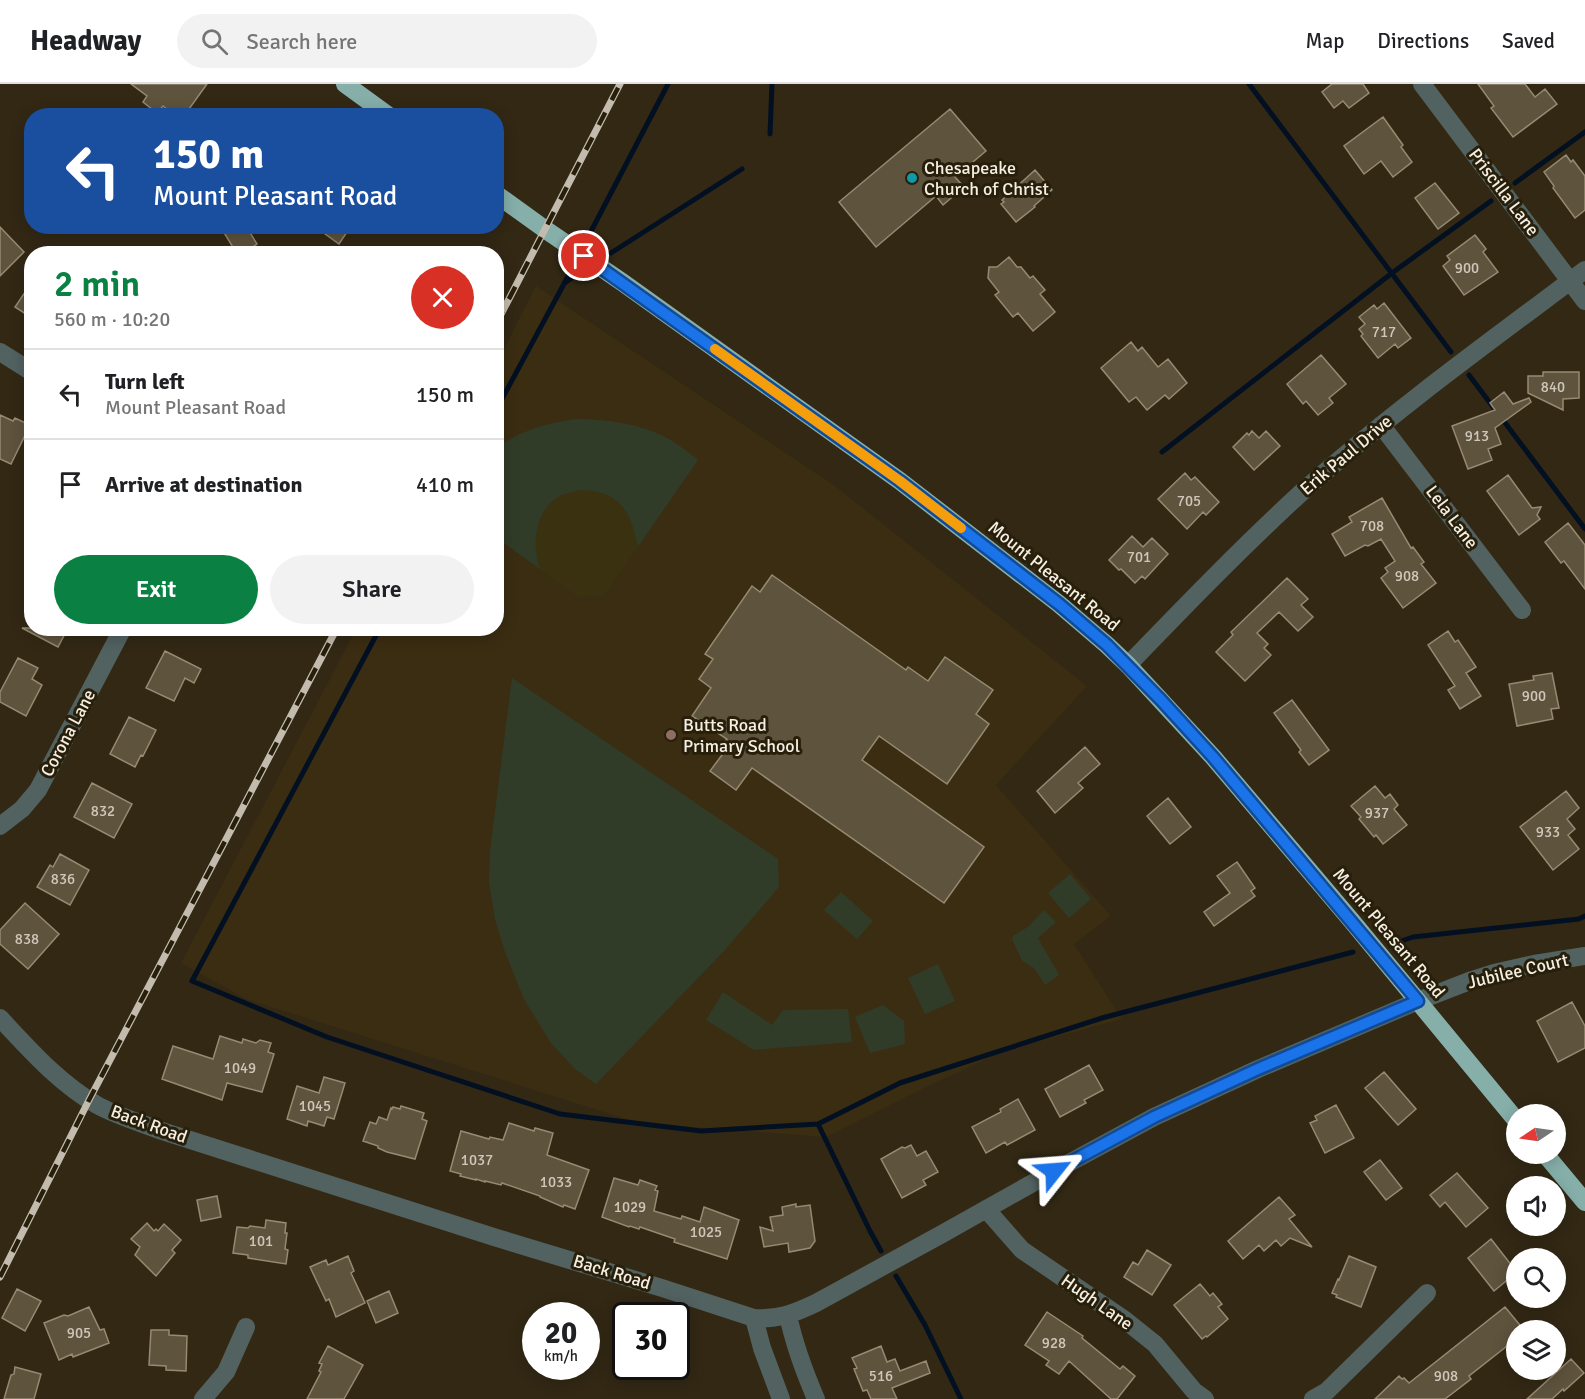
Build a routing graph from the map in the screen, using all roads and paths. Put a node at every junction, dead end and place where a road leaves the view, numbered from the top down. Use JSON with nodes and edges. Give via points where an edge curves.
{"nodes":[{"id":1,"x":345,"y":84,"type":"edge"},
{"id":2,"x":1422,"y":84,"type":"edge"},
{"id":3,"x":378,"y":108,"type":"edge"},
{"id":4,"x":504,"y":200,"type":"edge"},
{"id":5,"x":1585,"y":270,"type":"edge"},
{"id":6,"x":1570,"y":281,"type":"junction"},
{"id":7,"x":1585,"y":301,"type":"edge"},
{"id":8,"x":0,"y":352,"type":"edge"},
{"id":9,"x":24,"y":367,"type":"edge"},
{"id":10,"x":1381,"y":425,"type":"junction"},
{"id":11,"x":1522,"y":610,"type":"dead end"},
{"id":12,"x":119,"y":636,"type":"edge"},
{"id":13,"x":1128,"y":665,"type":"junction"},
{"id":14,"x":0,"y":826,"type":"edge"},
{"id":15,"x":1585,"y":956,"type":"edge"},
{"id":16,"x":1418,"y":1001,"type":"junction"},
{"id":17,"x":0,"y":1018,"type":"edge"},
{"id":18,"x":1506,"y":1108,"type":"edge"},
{"id":19,"x":1553,"y":1164,"type":"edge"},
{"id":20,"x":1585,"y":1202,"type":"edge"},
{"id":21,"x":986,"y":1209,"type":"junction"},
{"id":22,"x":1427,"y":1293,"type":"dead end"},
{"id":23,"x":788,"y":1315,"type":"junction"},
{"id":24,"x":754,"y":1318,"type":"junction"},
{"id":25,"x":246,"y":1327,"type":"dead end"},
{"id":26,"x":203,"y":1399,"type":"edge"},
{"id":27,"x":781,"y":1399,"type":"edge"},
{"id":28,"x":816,"y":1399,"type":"edge"},
{"id":29,"x":1205,"y":1399,"type":"edge"},
{"id":30,"x":1313,"y":1399,"type":"edge"}],
"edges":[{"from":1,"to":3,"type":"highway"},
{"from":2,"to":6,"type":"street","name":"Priscilla Lane"},
{"from":4,"to":13,"type":"highway","name":"Mount Pleasant Road","via":[[900,481],[1059,604]]},
{"from":5,"to":6,"type":"street","name":"Erik Paul Drive"},
{"from":6,"to":7,"type":"street","name":"Priscilla Lane"},
{"from":6,"to":10,"type":"street","name":"Erik Paul Drive"},
{"from":8,"to":9,"type":"street"},
{"from":10,"to":11,"type":"street","name":"Lela Lane"},
{"from":10,"to":13,"type":"street","name":"Erik Paul Drive","via":[[1245,545]]},
{"from":12,"to":14,"type":"street","name":"Corona Lane","via":[[38,790]]},
{"from":13,"to":16,"type":"highway","name":"Mount Pleasant Road","via":[[1213,757]]},
{"from":15,"to":16,"type":"street","name":"Jubilee Court","via":[[1494,973]]},
{"from":16,"to":18,"type":"highway","name":"Mount Pleasant Road"},
{"from":16,"to":21,"type":"street","name":"Back Road","via":[[1154,1117]]},
{"from":17,"to":24,"type":"street","name":"Back Road","via":[[69,1086],[114,1113]]},
{"from":19,"to":20,"type":"highway"},
{"from":21,"to":23,"type":"street","name":"Back Road"},
{"from":21,"to":29,"type":"street","name":"Hugh Lane","via":[[1022,1250],[1155,1344]]},
{"from":22,"to":30,"type":"street","via":[[1327,1391]]},
{"from":23,"to":24,"type":"street","name":"Back Road"},
{"from":23,"to":28,"type":"street","via":[[793,1340]]},
{"from":24,"to":27,"type":"street"},
{"from":25,"to":26,"type":"street","via":[[226,1372]]}]}
